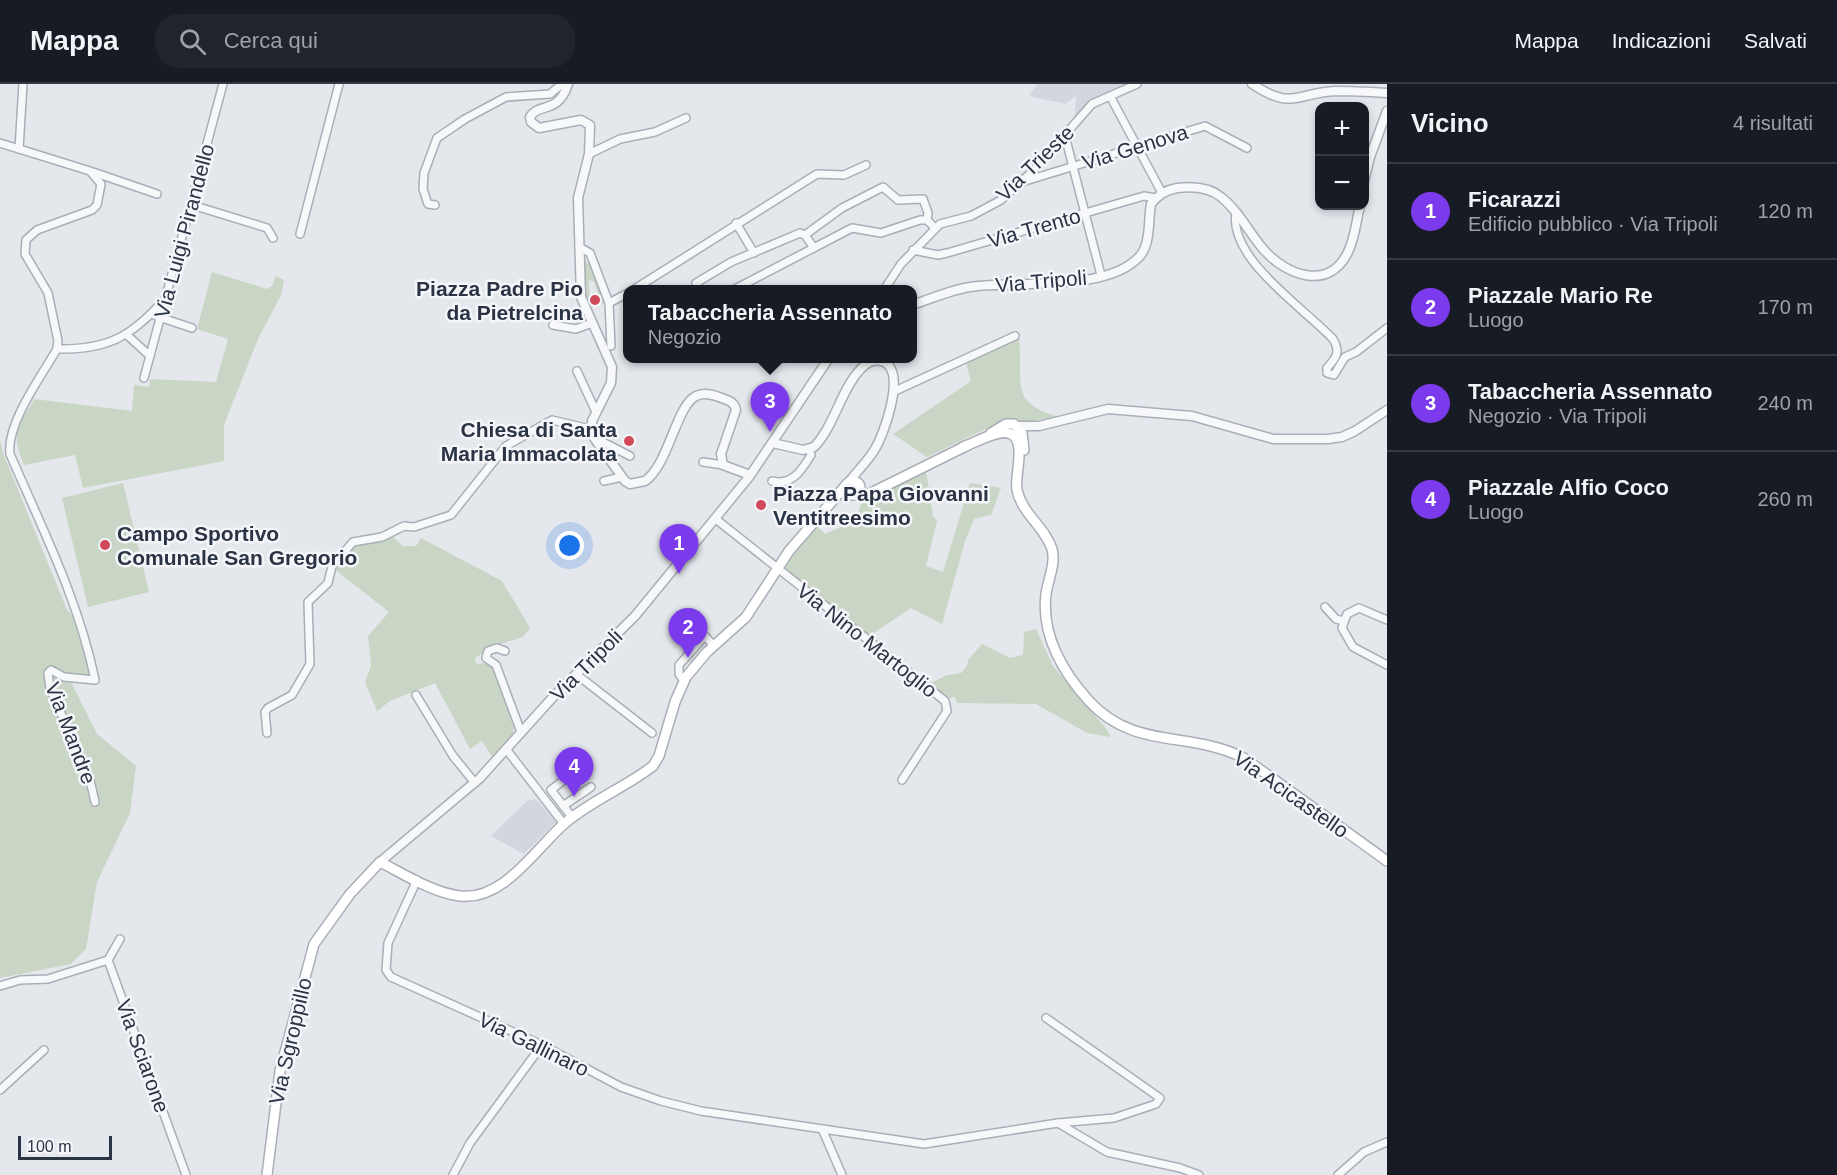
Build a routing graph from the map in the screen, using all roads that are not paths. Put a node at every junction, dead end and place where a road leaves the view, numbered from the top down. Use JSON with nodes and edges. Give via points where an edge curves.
{"nodes":[{"id":1,"x":23,"y":84,"type":"edge"},
{"id":2,"x":223,"y":84,"type":"edge"},
{"id":3,"x":339,"y":84,"type":"edge"},
{"id":4,"x":562,"y":84,"type":"edge"},
{"id":5,"x":567,"y":84,"type":"edge"},
{"id":6,"x":1137,"y":84,"type":"edge"},
{"id":7,"x":1252,"y":84,"type":"edge"},
{"id":8,"x":1266,"y":88,"type":"edge"},
{"id":9,"x":1387,"y":93,"type":"edge"},
{"id":10,"x":1110,"y":96,"type":"junction"},
{"id":11,"x":1387,"y":111,"type":"edge"},
{"id":12,"x":686,"y":118,"type":"dead end"},
{"id":13,"x":1065,"y":136,"type":"junction"},
{"id":14,"x":0,"y":142,"type":"edge"},
{"id":15,"x":1138,"y":146,"type":"junction"},
{"id":16,"x":19,"y":148,"type":"junction"},
{"id":17,"x":1247,"y":148,"type":"dead end"},
{"id":18,"x":589,"y":154,"type":"junction"},
{"id":19,"x":1369,"y":164,"type":"edge"},
{"id":20,"x":866,"y":165,"type":"dead end"},
{"id":21,"x":1072,"y":167,"type":"junction"},
{"id":22,"x":90,"y":171,"type":"junction"},
{"id":23,"x":1020,"y":183,"type":"junction"},
{"id":24,"x":157,"y":194,"type":"dead end"},
{"id":25,"x":1159,"y":195,"type":"junction"},
{"id":26,"x":192,"y":205,"type":"junction"},
{"id":27,"x":435,"y":205,"type":"dead end"},
{"id":28,"x":1359,"y":210,"type":"edge"},
{"id":29,"x":1236,"y":213,"type":"junction"},
{"id":30,"x":1084,"y":214,"type":"junction"},
{"id":31,"x":927,"y":220,"type":"junction"},
{"id":32,"x":736,"y":224,"type":"junction"},
{"id":33,"x":935,"y":228,"type":"junction"},
{"id":34,"x":300,"y":234,"type":"dead end"},
{"id":35,"x":805,"y":235,"type":"junction"},
{"id":36,"x":273,"y":238,"type":"dead end"},
{"id":37,"x":579,"y":247,"type":"junction"},
{"id":38,"x":814,"y":248,"type":"junction"},
{"id":39,"x":913,"y":250,"type":"junction"},
{"id":40,"x":754,"y":253,"type":"junction"},
{"id":41,"x":1101,"y":275,"type":"junction"},
{"id":42,"x":641,"y":285,"type":"edge"},
{"id":43,"x":697,"y":285,"type":"edge"},
{"id":44,"x":743,"y":285,"type":"edge"},
{"id":45,"x":888,"y":285,"type":"edge"},
{"id":46,"x":623,"y":295,"type":"edge"},
{"id":47,"x":166,"y":298,"type":"junction"},
{"id":48,"x":609,"y":303,"type":"junction"},
{"id":49,"x":917,"y":303,"type":"edge"},
{"id":50,"x":151,"y":314,"type":"junction"},
{"id":51,"x":160,"y":318,"type":"junction"},
{"id":52,"x":592,"y":323,"type":"junction"},
{"id":53,"x":553,"y":325,"type":"dead end"},
{"id":54,"x":192,"y":328,"type":"dead end"},
{"id":55,"x":1387,"y":328,"type":"edge"},
{"id":56,"x":127,"y":335,"type":"junction"},
{"id":57,"x":1015,"y":336,"type":"dead end"},
{"id":58,"x":611,"y":346,"type":"dead end"},
{"id":59,"x":57,"y":349,"type":"junction"},
{"id":60,"x":150,"y":356,"type":"junction"},
{"id":61,"x":826,"y":363,"type":"edge"},
{"id":62,"x":869,"y":363,"type":"edge"},
{"id":63,"x":884,"y":363,"type":"edge"},
{"id":64,"x":577,"y":371,"type":"dead end"},
{"id":65,"x":144,"y":378,"type":"dead end"},
{"id":66,"x":895,"y":391,"type":"junction"},
{"id":67,"x":1387,"y":410,"type":"edge"},
{"id":68,"x":596,"y":412,"type":"junction"},
{"id":69,"x":590,"y":429,"type":"junction"},
{"id":70,"x":1020,"y":429,"type":"junction"},
{"id":71,"x":597,"y":443,"type":"junction"},
{"id":72,"x":773,"y":443,"type":"junction"},
{"id":73,"x":976,"y":443,"type":"junction"},
{"id":74,"x":963,"y":447,"type":"junction"},
{"id":75,"x":809,"y":449,"type":"junction"},
{"id":76,"x":630,"y":456,"type":"dead end"},
{"id":77,"x":703,"y":462,"type":"dead end"},
{"id":78,"x":723,"y":465,"type":"junction"},
{"id":79,"x":750,"y":475,"type":"junction"},
{"id":80,"x":1017,"y":475,"type":"junction"},
{"id":81,"x":622,"y":477,"type":"junction"},
{"id":82,"x":604,"y":481,"type":"dead end"},
{"id":83,"x":772,"y":481,"type":"dead end"},
{"id":84,"x":852,"y":489,"type":"junction"},
{"id":85,"x":717,"y":520,"type":"junction"},
{"id":86,"x":777,"y":568,"type":"junction"},
{"id":87,"x":1325,"y":607,"type":"dead end"},
{"id":88,"x":1387,"y":620,"type":"edge"},
{"id":89,"x":1344,"y":621,"type":"junction"},
{"id":90,"x":505,"y":651,"type":"dead end"},
{"id":91,"x":1387,"y":665,"type":"edge"},
{"id":92,"x":576,"y":674,"type":"junction"},
{"id":93,"x":416,"y":695,"type":"dead end"},
{"id":94,"x":521,"y":732,"type":"junction"},
{"id":95,"x":652,"y":733,"type":"dead end"},
{"id":96,"x":267,"y":734,"type":"dead end"},
{"id":97,"x":506,"y":749,"type":"junction"},
{"id":98,"x":569,"y":776,"type":"dead end"},
{"id":99,"x":902,"y":780,"type":"dead end"},
{"id":100,"x":475,"y":783,"type":"junction"},
{"id":101,"x":591,"y":787,"type":"dead end"},
{"id":102,"x":94,"y":802,"type":"dead end"},
{"id":103,"x":563,"y":806,"type":"junction"},
{"id":104,"x":572,"y":817,"type":"junction"},
{"id":105,"x":564,"y":824,"type":"junction"},
{"id":106,"x":1387,"y":861,"type":"edge"},
{"id":107,"x":380,"y":862,"type":"junction"},
{"id":108,"x":417,"y":880,"type":"junction"},
{"id":109,"x":120,"y":939,"type":"dead end"},
{"id":110,"x":314,"y":944,"type":"joint"},
{"id":111,"x":108,"y":960,"type":"junction"},
{"id":112,"x":0,"y":986,"type":"edge"},
{"id":113,"x":1046,"y":1018,"type":"dead end"},
{"id":114,"x":542,"y":1045,"type":"junction"},
{"id":115,"x":44,"y":1050,"type":"dead end"},
{"id":116,"x":0,"y":1090,"type":"edge"},
{"id":117,"x":1058,"y":1124,"type":"junction"},
{"id":118,"x":823,"y":1131,"type":"junction"},
{"id":119,"x":1387,"y":1142,"type":"edge"},
{"id":120,"x":186,"y":1175,"type":"edge"},
{"id":121,"x":267,"y":1175,"type":"edge"},
{"id":122,"x":453,"y":1175,"type":"edge"},
{"id":123,"x":842,"y":1175,"type":"edge"},
{"id":124,"x":1199,"y":1175,"type":"edge"},
{"id":125,"x":1338,"y":1175,"type":"edge"}],
"edges":[{"from":1,"to":16,"type":"street"},
{"from":2,"to":26,"type":"street","name":"Via Luigi Pirandello"},
{"from":3,"to":34,"type":"street"},
{"from":4,"to":27,"type":"street","via":[[549,94],[506,97],[437,138],[423,179],[428,204]]},
{"from":5,"to":18,"type":"street","via":[[560,101],[532,114],[531,122],[546,128],[586,120],[591,132]]},
{"from":6,"to":10,"type":"street","name":"Via Trieste"},
{"from":7,"to":8,"type":"street"},
{"from":8,"to":9,"type":"street","via":[[1289,100],[1335,91]]},
{"from":10,"to":13,"type":"street","name":"Via Trieste","via":[[1092,104]]},
{"from":10,"to":15,"type":"street"},
{"from":11,"to":19,"type":"street"},
{"from":12,"to":18,"type":"street","via":[[655,132],[620,139]]},
{"from":13,"to":21,"type":"street"},
{"from":13,"to":23,"type":"street","name":"Via Trieste"},
{"from":14,"to":16,"type":"street"},
{"from":15,"to":17,"type":"street","name":"Via Genova","via":[[1205,126]]},
{"from":15,"to":21,"type":"street","name":"Via Genova"},
{"from":15,"to":25,"type":"street"},
{"from":16,"to":22,"type":"street"},
{"from":18,"to":37,"type":"street","via":[[578,198]]},
{"from":20,"to":32,"type":"street","via":[[844,175],[817,174]]},
{"from":21,"to":23,"type":"street","name":"Via Genova"},
{"from":21,"to":30,"type":"street"},
{"from":22,"to":24,"type":"street"},
{"from":22,"to":59,"type":"street","via":[[101,184],[97,205],[37,230],[24,246],[27,260],[50,299],[58,334]]},
{"from":23,"to":33,"type":"street","name":"Via Trieste","via":[[985,209]]},
{"from":25,"to":29,"type":"street","via":[[1199,188],[1222,197]]},
{"from":25,"to":30,"type":"street","name":"Via Trento"},
{"from":25,"to":41,"type":"street","name":"Via Tripoli","via":[[1151,204],[1140,257],[1119,270]]},
{"from":26,"to":36,"type":"street","via":[[267,228]]},
{"from":26,"to":47,"type":"street","name":"Via Luigi Pirandello"},
{"from":28,"to":29,"type":"street","via":[[1351,247],[1343,261],[1331,272],[1312,277],[1277,263]]},
{"from":29,"to":55,"type":"street","via":[[1234,224],[1254,265],[1333,339],[1337,358],[1327,373],[1334,375],[1345,357]]},
{"from":30,"to":39,"type":"street","name":"Via Trento","via":[[938,255]]},
{"from":30,"to":41,"type":"street"},
{"from":31,"to":33,"type":"street"},
{"from":31,"to":35,"type":"street","via":[[922,199],[898,200],[883,187],[842,208]]},
{"from":31,"to":38,"type":"street","via":[[881,233],[852,228]]},
{"from":32,"to":40,"type":"street"},
{"from":32,"to":42,"type":"street"},
{"from":33,"to":39,"type":"street","name":"Via Trieste"},
{"from":35,"to":38,"type":"street"},
{"from":35,"to":40,"type":"street","via":[[800,233]]},
{"from":37,"to":48,"type":"street","via":[[590,253]]},
{"from":37,"to":52,"type":"street","via":[[581,297]]},
{"from":38,"to":44,"type":"street"},
{"from":39,"to":45,"type":"street","name":"Via Trieste"},
{"from":40,"to":43,"type":"street","via":[[731,262]]},
{"from":41,"to":49,"type":"street","name":"Via Tripoli","via":[[1074,282],[969,287]]},
{"from":46,"to":48,"type":"street"},
{"from":47,"to":50,"type":"street"},
{"from":47,"to":51,"type":"street","name":"Via Luigi Pirandello"},
{"from":48,"to":58,"type":"street"},
{"from":50,"to":51,"type":"street"},
{"from":50,"to":56,"type":"street"},
{"from":51,"to":54,"type":"street"},
{"from":51,"to":60,"type":"street","name":"Via Luigi Pirandello"},
{"from":52,"to":53,"type":"street","via":[[576,329]]},
{"from":52,"to":68,"type":"street","via":[[609,357],[612,376]]},
{"from":56,"to":59,"type":"street","via":[[89,348]]},
{"from":56,"to":60,"type":"street"},
{"from":57,"to":66,"type":"street"},
{"from":59,"to":102,"type":"street","name":"Via Mandre","via":[[8,443],[79,614],[95,680],[64,677],[51,670],[49,678],[90,780]]},
{"from":60,"to":65,"type":"street","name":"Via Luigi Pirandello"},
{"from":61,"to":72,"type":"street","name":"Via Tripoli"},
{"from":62,"to":75,"type":"street","via":[[856,376],[817,445]]},
{"from":63,"to":66,"type":"street","via":[[889,365]]},
{"from":64,"to":68,"type":"street"},
{"from":66,"to":84,"type":"street","via":[[876,447]]},
{"from":67,"to":70,"type":"street","via":[[1355,431],[1328,439],[1273,439],[1192,416],[1108,410]]},
{"from":68,"to":69,"type":"street"},
{"from":69,"to":71,"type":"street"},
{"from":69,"to":96,"type":"street","via":[[557,420],[546,422],[500,451],[451,515],[353,542],[332,566],[328,583],[308,602],[310,664],[292,695],[265,712]]},
{"from":70,"to":73,"type":"street","via":[[1003,429]]},
{"from":70,"to":74,"type":"main road","via":[[1006,424]]},
{"from":70,"to":80,"type":"main road","via":[[1024,451]]},
{"from":71,"to":76,"type":"street","via":[[601,441]]},
{"from":71,"to":81,"type":"street"},
{"from":72,"to":75,"type":"street","via":[[796,450]]},
{"from":72,"to":79,"type":"street","name":"Via Tripoli"},
{"from":73,"to":74,"type":"main road"},
{"from":73,"to":80,"type":"main road","via":[[1002,433],[1013,435],[1019,448]]},
{"from":74,"to":84,"type":"main road","via":[[865,496]]},
{"from":75,"to":83,"type":"street","via":[[811,454],[797,474],[788,481]]},
{"from":77,"to":78,"type":"street"},
{"from":78,"to":79,"type":"street"},
{"from":78,"to":81,"type":"street","via":[[721,454],[736,410],[731,401],[703,393],[690,400],[651,478],[630,484]]},
{"from":79,"to":85,"type":"street","name":"Via Tripoli"},
{"from":80,"to":106,"type":"main road","name":"Via Acicastello","via":[[1017,492],[1024,509],[1052,550],[1045,606],[1049,638],[1086,696],[1109,720],[1133,732],[1226,749],[1244,758]]},
{"from":81,"to":82,"type":"street"},
{"from":84,"to":86,"type":"main road","via":[[829,506]]},
{"from":85,"to":86,"type":"street","name":"Via Nino Martoglio"},
{"from":85,"to":92,"type":"street","name":"Via Tripoli","via":[[635,616]]},
{"from":86,"to":99,"type":"street","name":"Via Nino Martoglio","via":[[945,701],[947,711]]},
{"from":86,"to":104,"type":"main road","via":[[746,617],[684,681],[653,765]]},
{"from":87,"to":89,"type":"street","via":[[1336,619]]},
{"from":88,"to":89,"type":"street","via":[[1359,608],[1347,614]]},
{"from":89,"to":91,"type":"street","via":[[1344,635],[1353,647]]},
{"from":90,"to":94,"type":"street","via":[[488,651],[486,658],[496,665]]},
{"from":92,"to":94,"type":"street","name":"Via Tripoli"},
{"from":92,"to":95,"type":"street"},
{"from":93,"to":100,"type":"street","via":[[453,756]]},
{"from":94,"to":97,"type":"street","name":"Via Tripoli"},
{"from":97,"to":100,"type":"street","name":"Via Tripoli"},
{"from":97,"to":105,"type":"street"},
{"from":98,"to":103,"type":"street","via":[[551,790]]},
{"from":100,"to":107,"type":"street","name":"Via Tripoli"},
{"from":101,"to":103,"type":"street"},
{"from":103,"to":104,"type":"street"},
{"from":104,"to":105,"type":"main road"},
{"from":105,"to":108,"type":"main road","via":[[508,878],[486,893],[460,896]]},
{"from":107,"to":108,"type":"main road"},
{"from":107,"to":110,"type":"main road","name":"Via Tripoli","via":[[350,894]]},
{"from":108,"to":114,"type":"street","name":"Via Gallinaro","via":[[388,943],[386,970],[390,976]]},
{"from":109,"to":111,"type":"street"},
{"from":110,"to":121,"type":"main road","name":"Via Sgroppillo","via":[[280,1071]]},
{"from":111,"to":112,"type":"street","via":[[48,979],[20,980]]},
{"from":111,"to":120,"type":"street","name":"Via Sciarone"},
{"from":113,"to":117,"type":"street","name":"Via Gallinaro","via":[[1160,1098],[1156,1104],[1114,1118]]},
{"from":114,"to":118,"type":"street","name":"Via Gallinaro","via":[[621,1087],[661,1101]]},
{"from":114,"to":122,"type":"street","via":[[470,1143]]},
{"from":115,"to":116,"type":"street"},
{"from":117,"to":118,"type":"street","name":"Via Gallinaro","via":[[924,1143]]},
{"from":117,"to":124,"type":"street","via":[[1107,1152]]},
{"from":118,"to":123,"type":"street"},
{"from":119,"to":125,"type":"street","via":[[1364,1152]]}]}
